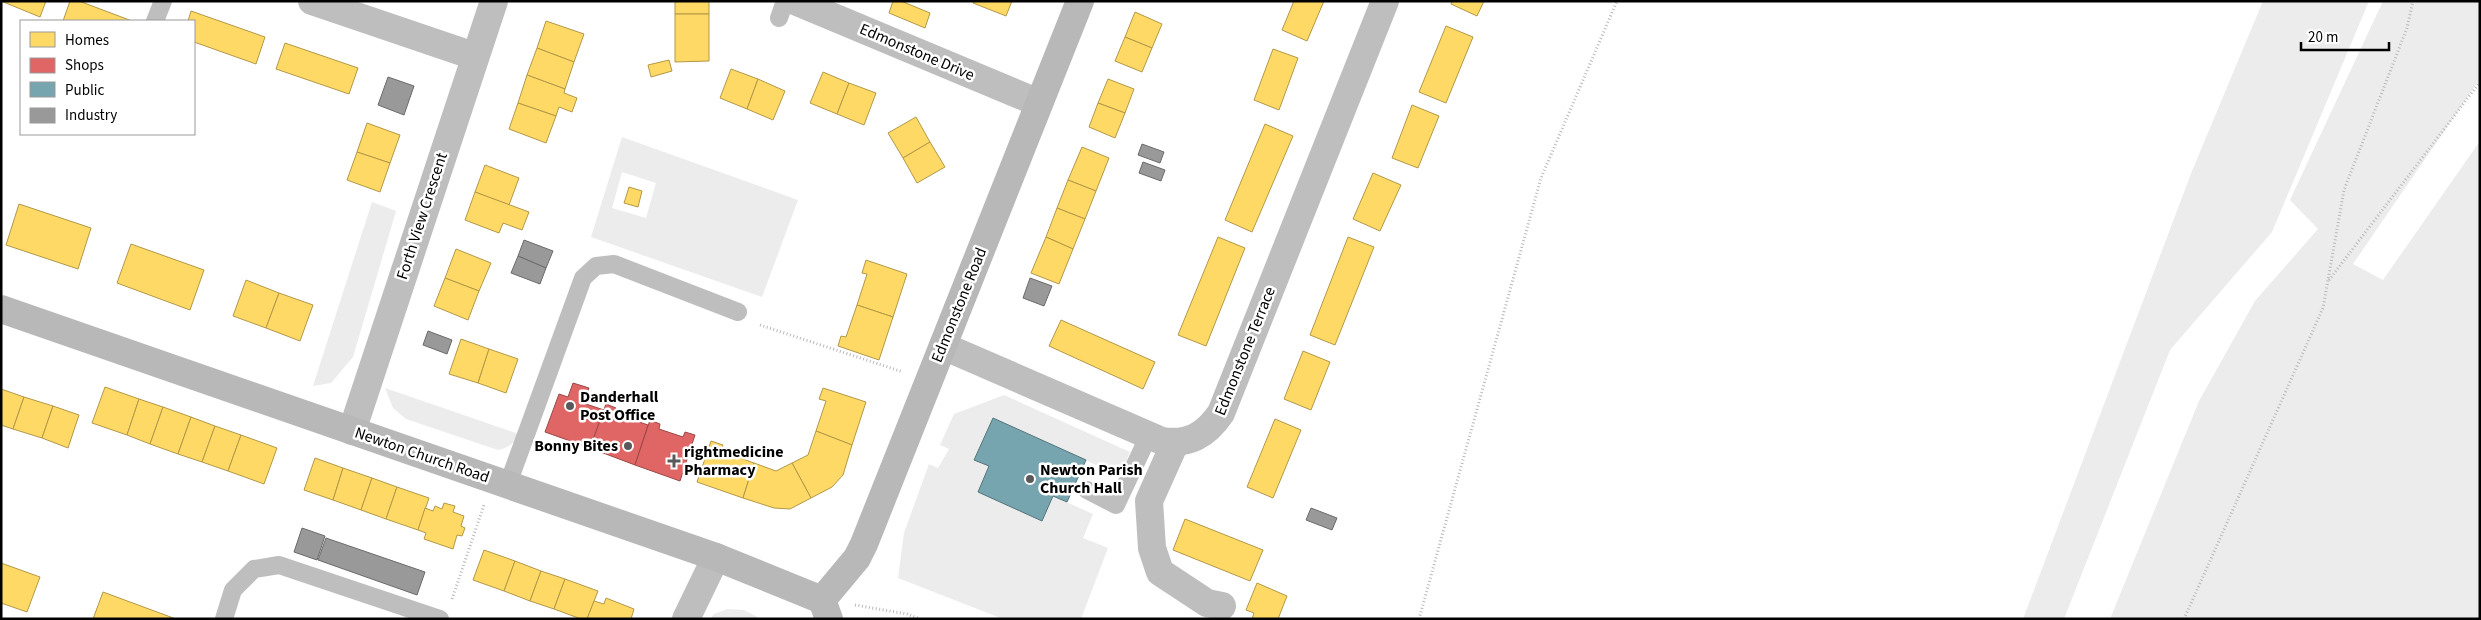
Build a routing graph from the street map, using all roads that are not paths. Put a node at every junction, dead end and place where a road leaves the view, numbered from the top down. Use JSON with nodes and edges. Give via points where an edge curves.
{"nodes":[{"id":1,"x":163,"y":1,"type":"edge"},
{"id":2,"x":312,"y":1,"type":"edge"},
{"id":3,"x":494,"y":1,"type":"edge"},
{"id":4,"x":786,"y":1,"type":"edge"},
{"id":5,"x":1080,"y":1,"type":"edge"},
{"id":6,"x":1385,"y":1,"type":"edge"},
{"id":7,"x":787,"y":10,"type":"edge"},
{"id":8,"x":155,"y":20,"type":"edge"},
{"id":9,"x":474,"y":56,"type":"junction"},
{"id":10,"x":1040,"y":103,"type":"junction"},
{"id":11,"x":1,"y":309,"type":"edge"},
{"id":12,"x":738,"y":312,"type":"dead end"},
{"id":13,"x":943,"y":346,"type":"junction"},
{"id":14,"x":352,"y":430,"type":"junction"},
{"id":15,"x":1149,"y":435,"type":"junction"},
{"id":16,"x":1175,"y":443,"type":"junction"},
{"id":17,"x":501,"y":481,"type":"junction"},
{"id":18,"x":1086,"y":490,"type":"dead end"},
{"id":19,"x":716,"y":557,"type":"junction"},
{"id":20,"x":1222,"y":606,"type":"dead end"},
{"id":21,"x":825,"y":609,"type":"edge"},
{"id":22,"x":224,"y":619,"type":"edge"},
{"id":23,"x":440,"y":619,"type":"edge"},
{"id":24,"x":686,"y":619,"type":"edge"}],
"edges":[{"from":1,"to":8,"type":"lane"},
{"from":2,"to":9,"type":"street"},
{"from":3,"to":9,"type":"street","name":"Forth View Crescent"},
{"from":4,"to":7,"type":"lane","name":"Edmonstone Drive"},
{"from":5,"to":10,"type":"street","name":"Edmonstone Road"},
{"from":6,"to":16,"type":"street","name":"Edmonstone Terrace","via":[[1221,413],[1201,436]]},
{"from":7,"to":10,"type":"street","name":"Edmonstone Drive"},
{"from":9,"to":14,"type":"street","name":"Forth View Crescent"},
{"from":10,"to":13,"type":"street","name":"Edmonstone Road"},
{"from":11,"to":14,"type":"street","name":"Newton Church Road"},
{"from":12,"to":17,"type":"lane","via":[[614,264],[596,266],[583,278]]},
{"from":13,"to":15,"type":"street"},
{"from":13,"to":21,"type":"street","name":"Edmonstone Road","via":[[860,551]]},
{"from":14,"to":17,"type":"street","name":"Newton Church Road"},
{"from":15,"to":16,"type":"street"},
{"from":15,"to":18,"type":"lane","via":[[1116,505]]},
{"from":16,"to":20,"type":"street","via":[[1149,501],[1152,548],[1160,572],[1207,603]]},
{"from":17,"to":19,"type":"street","name":"Newton Church Road"},
{"from":19,"to":21,"type":"street","name":"Newton Church Road"},
{"from":19,"to":24,"type":"street"},
{"from":22,"to":23,"type":"lane","via":[[233,590],[254,569],[279,564]]}]}
